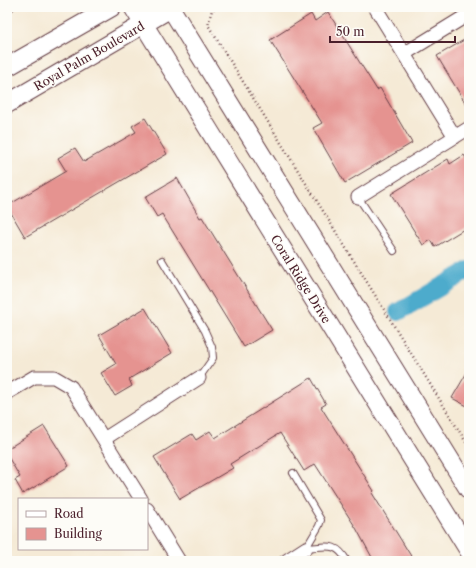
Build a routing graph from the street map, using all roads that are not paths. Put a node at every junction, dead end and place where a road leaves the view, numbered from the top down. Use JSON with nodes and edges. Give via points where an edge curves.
{"nodes":[{"id":1,"x":11,"y":7,"type":"edge"},
{"id":2,"x":112,"y":7,"type":"edge"},
{"id":3,"x":133,"y":7,"type":"edge"},
{"id":4,"x":375,"y":7,"type":"edge"},
{"id":5,"x":171,"y":8,"type":"edge"},
{"id":6,"x":7,"y":10,"type":"edge"},
{"id":7,"x":469,"y":14,"type":"edge"},
{"id":8,"x":144,"y":24,"type":"junction"},
{"id":9,"x":404,"y":54,"type":"junction"},
{"id":10,"x":10,"y":64,"type":"edge"},
{"id":11,"x":7,"y":104,"type":"edge"},
{"id":12,"x":469,"y":128,"type":"edge"},
{"id":13,"x":455,"y":137,"type":"junction"},
{"id":14,"x":358,"y":197,"type":"joint"},
{"id":15,"x":394,"y":251,"type":"dead end"},
{"id":16,"x":162,"y":260,"type":"dead end"},
{"id":17,"x":199,"y":378,"type":"joint"},
{"id":18,"x":7,"y":393,"type":"edge"},
{"id":19,"x":104,"y":439,"type":"junction"},
{"id":20,"x":293,"y":473,"type":"dead end"},
{"id":21,"x":469,"y":490,"type":"edge"},
{"id":22,"x":140,"y":498,"type":"edge"},
{"id":23,"x":148,"y":511,"type":"edge"},
{"id":24,"x":306,"y":548,"type":"junction"},
{"id":25,"x":469,"y":551,"type":"edge"},
{"id":26,"x":178,"y":561,"type":"edge"},
{"id":27,"x":286,"y":561,"type":"edge"},
{"id":28,"x":347,"y":561,"type":"edge"}],
"edges":[{"from":1,"to":6,"type":"lane"},
{"from":2,"to":10,"type":"main road"},
{"from":3,"to":8,"type":"main road","name":"Coral Ridge Drive"},
{"from":4,"to":9,"type":"street"},
{"from":5,"to":8,"type":"main road","name":"Royal Palm Boulevard"},
{"from":5,"to":21,"type":"main road"},
{"from":7,"to":9,"type":"street"},
{"from":8,"to":11,"type":"main road","name":"Royal Palm Boulevard"},
{"from":8,"to":25,"type":"main road","name":"Coral Ridge Drive"},
{"from":9,"to":13,"type":"street"},
{"from":12,"to":13,"type":"street"},
{"from":13,"to":14,"type":"street"},
{"from":14,"to":15,"type":"lane"},
{"from":16,"to":17,"type":"lane","via":[[212,347],[213,358]]},
{"from":17,"to":19,"type":"street"},
{"from":18,"to":19,"type":"street","via":[[34,378],[54,377],[71,386]]},
{"from":19,"to":22,"type":"street"},
{"from":20,"to":24,"type":"lane","via":[[321,520]]},
{"from":23,"to":26,"type":"street"},
{"from":24,"to":27,"type":"street"},
{"from":24,"to":28,"type":"lane","via":[[334,547]]}]}
